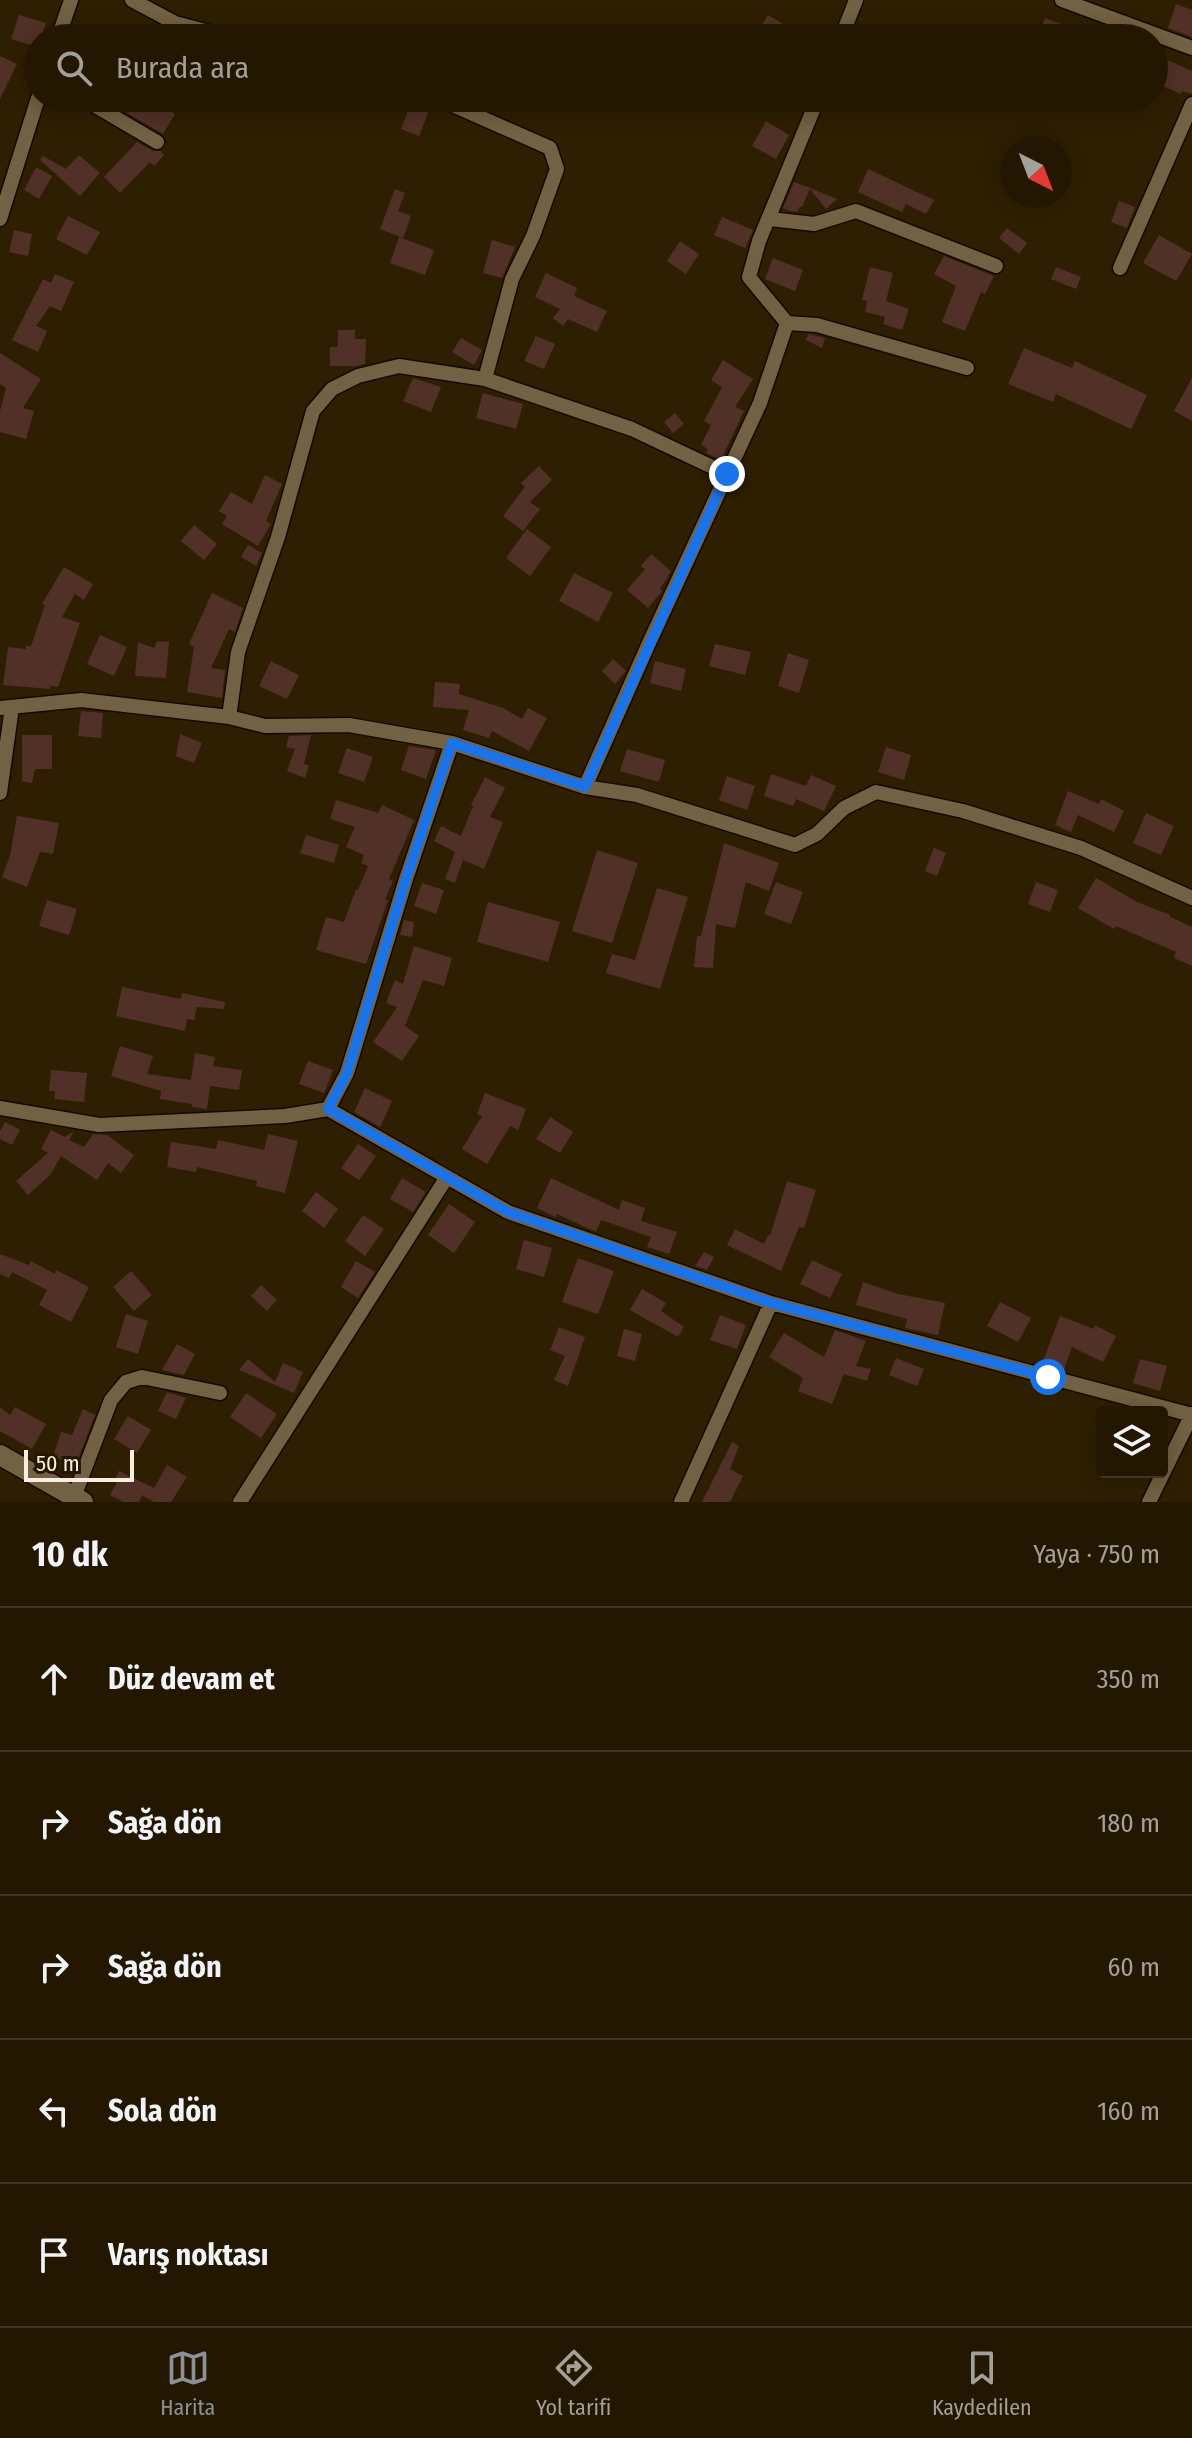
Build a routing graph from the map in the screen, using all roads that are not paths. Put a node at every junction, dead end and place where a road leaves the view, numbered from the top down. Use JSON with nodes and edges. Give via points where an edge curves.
{"nodes":[{"id":1,"x":71,"y":0,"type":"edge"},
{"id":2,"x":132,"y":0,"type":"edge"},
{"id":3,"x":856,"y":0,"type":"edge"},
{"id":4,"x":1062,"y":0,"type":"edge"},
{"id":5,"x":63,"y":24,"type":"edge"},
{"id":6,"x":179,"y":24,"type":"edge"},
{"id":7,"x":847,"y":24,"type":"edge"},
{"id":8,"x":1127,"y":24,"type":"edge"},
{"id":9,"x":1168,"y":39,"type":"edge"},
{"id":10,"x":1192,"y":48,"type":"edge"},
{"id":11,"x":1192,"y":104,"type":"edge"},
{"id":12,"x":33,"y":112,"type":"edge"},
{"id":13,"x":106,"y":112,"type":"edge"},
{"id":14,"x":469,"y":112,"type":"edge"},
{"id":15,"x":812,"y":112,"type":"edge"},
{"id":16,"x":157,"y":142,"type":"dead end"},
{"id":17,"x":3,"y":200,"type":"edge"},
{"id":18,"x":0,"y":219,"type":"edge"},
{"id":19,"x":770,"y":219,"type":"junction"},
{"id":20,"x":996,"y":266,"type":"dead end"},
{"id":21,"x":1120,"y":268,"type":"dead end"},
{"id":22,"x":787,"y":323,"type":"junction"},
{"id":23,"x":967,"y":368,"type":"dead end"},
{"id":24,"x":485,"y":379,"type":"junction"},
{"id":25,"x":727,"y":474,"type":"junction"},
{"id":26,"x":6,"y":708,"type":"edge"},
{"id":27,"x":229,"y":717,"type":"junction"},
{"id":28,"x":452,"y":743,"type":"junction"},
{"id":29,"x":585,"y":787,"type":"junction"},
{"id":30,"x":0,"y":793,"type":"edge"},
{"id":31,"x":1192,"y":898,"type":"edge"},
{"id":32,"x":0,"y":1108,"type":"edge"},
{"id":33,"x":328,"y":1109,"type":"junction"},
{"id":34,"x":447,"y":1177,"type":"junction"},
{"id":35,"x":771,"y":1303,"type":"junction"},
{"id":36,"x":220,"y":1393,"type":"dead end"},
{"id":37,"x":1192,"y":1414,"type":"edge"},
{"id":38,"x":0,"y":1455,"type":"edge"},
{"id":39,"x":77,"y":1501,"type":"edge"},
{"id":40,"x":240,"y":1502,"type":"edge"},
{"id":41,"x":681,"y":1502,"type":"edge"},
{"id":42,"x":1149,"y":1502,"type":"edge"}],
"edges":[{"from":1,"to":5,"type":"street"},
{"from":2,"to":6,"type":"street"},
{"from":3,"to":7,"type":"street"},
{"from":4,"to":8,"type":"street"},
{"from":9,"to":10,"type":"street"},
{"from":11,"to":21,"type":"street"},
{"from":12,"to":17,"type":"street"},
{"from":13,"to":16,"type":"street"},
{"from":14,"to":24,"type":"street","via":[[550,148],[557,169],[512,279]]},
{"from":15,"to":19,"type":"street"},
{"from":17,"to":18,"type":"street"},
{"from":19,"to":20,"type":"street","via":[[814,224],[856,211]]},
{"from":19,"to":22,"type":"street","via":[[749,277]]},
{"from":22,"to":23,"type":"street","via":[[817,325]]},
{"from":22,"to":25,"type":"street","via":[[760,403]]},
{"from":24,"to":25,"type":"street","via":[[632,429]]},
{"from":24,"to":27,"type":"street","via":[[399,366],[332,389],[313,411],[278,537],[238,652]]},
{"from":25,"to":29,"type":"street"},
{"from":26,"to":27,"type":"street","via":[[81,700]]},
{"from":26,"to":30,"type":"street"},
{"from":27,"to":28,"type":"street","via":[[265,726],[349,725]]},
{"from":28,"to":29,"type":"street"},
{"from":28,"to":33,"type":"street","via":[[347,1073]]},
{"from":29,"to":31,"type":"street","via":[[637,795],[795,845],[817,834],[844,808],[876,792],[963,811],[1081,848]]},
{"from":32,"to":33,"type":"street","via":[[99,1125]]},
{"from":33,"to":34,"type":"street"},
{"from":34,"to":35,"type":"street","via":[[508,1212]]},
{"from":34,"to":40,"type":"street"},
{"from":35,"to":37,"type":"street"},
{"from":35,"to":41,"type":"street"},
{"from":36,"to":39,"type":"street","via":[[142,1377],[126,1382],[111,1400]]},
{"from":37,"to":42,"type":"street"},
{"from":38,"to":39,"type":"street"}]}
